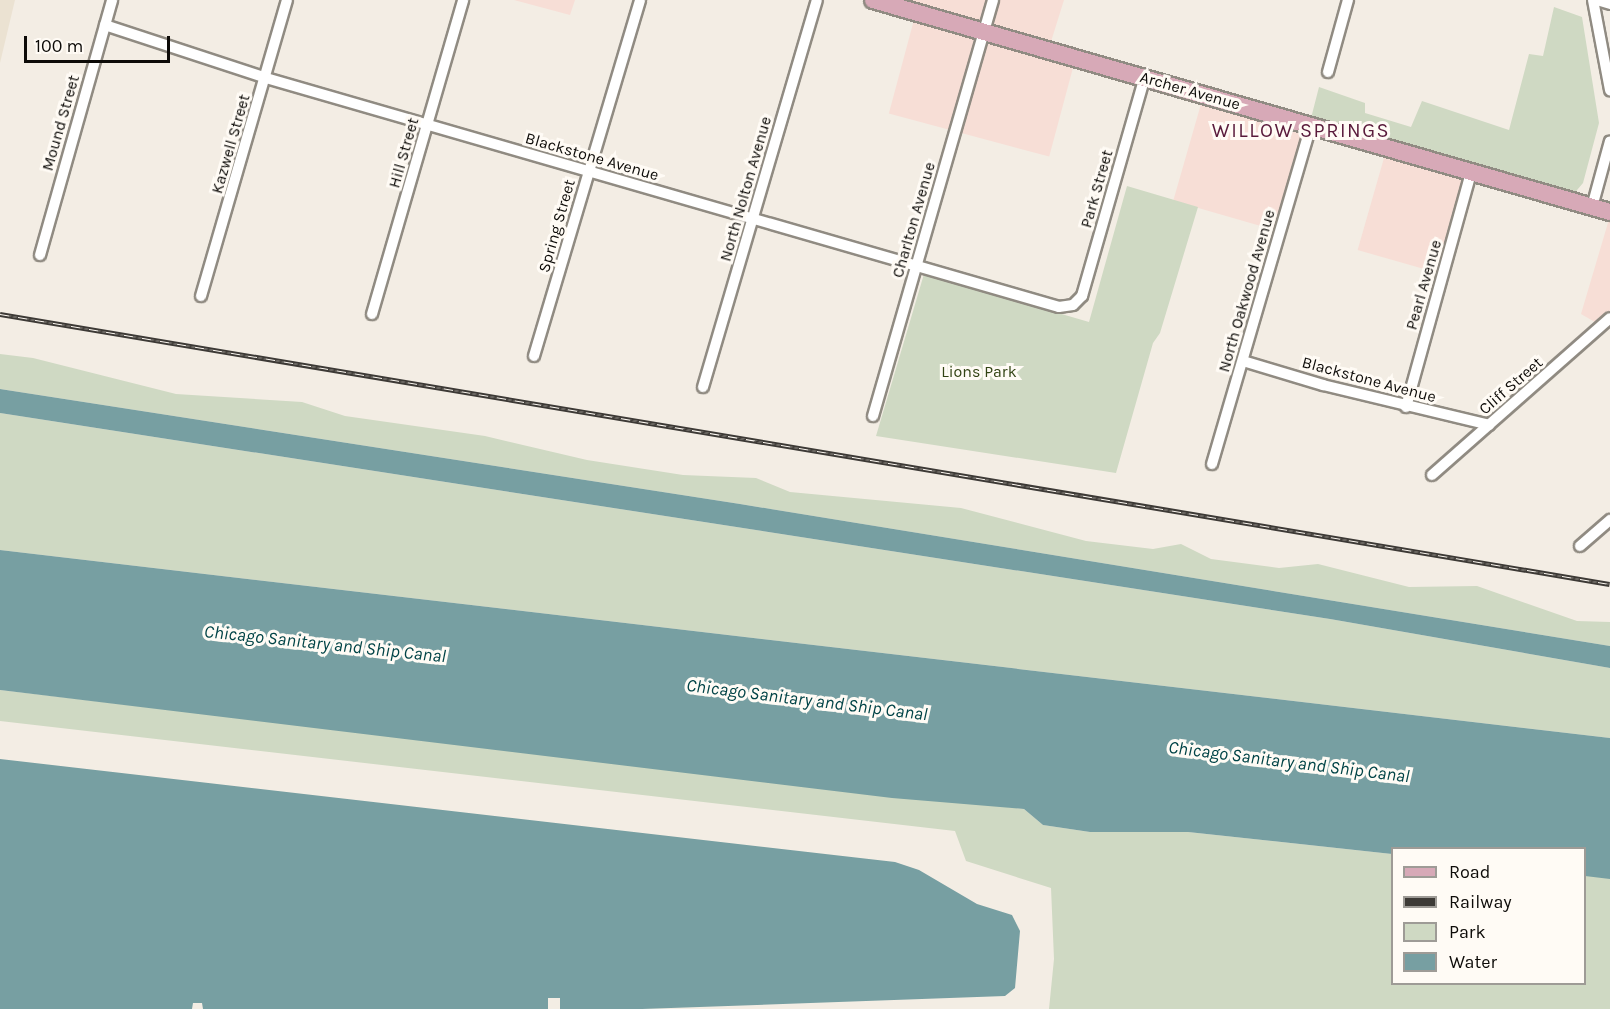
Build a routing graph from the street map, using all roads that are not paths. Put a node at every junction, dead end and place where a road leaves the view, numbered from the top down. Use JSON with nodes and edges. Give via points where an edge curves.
{"nodes":[{"id":1,"x":112,"y":0,"type":"edge"},
{"id":2,"x":287,"y":0,"type":"edge"},
{"id":3,"x":463,"y":0,"type":"edge"},
{"id":4,"x":640,"y":0,"type":"edge"},
{"id":5,"x":817,"y":0,"type":"edge"},
{"id":6,"x":873,"y":0,"type":"edge"},
{"id":7,"x":993,"y":0,"type":"edge"},
{"id":8,"x":1348,"y":0,"type":"edge"},
{"id":9,"x":1595,"y":0,"type":"edge"},
{"id":10,"x":1610,"y":4,"type":"edge"},
{"id":11,"x":105,"y":25,"type":"junction"},
{"id":12,"x":985,"y":33,"type":"junction"},
{"id":13,"x":1328,"y":72,"type":"dead end"},
{"id":14,"x":1145,"y":77,"type":"junction"},
{"id":15,"x":266,"y":78,"type":"junction"},
{"id":16,"x":1610,"y":90,"type":"edge"},
{"id":17,"x":428,"y":124,"type":"junction"},
{"id":18,"x":1311,"y":126,"type":"junction"},
{"id":19,"x":1610,"y":141,"type":"edge"},
{"id":20,"x":588,"y":172,"type":"junction"},
{"id":21,"x":1471,"y":172,"type":"junction"},
{"id":22,"x":1592,"y":207,"type":"junction"},
{"id":23,"x":1610,"y":212,"type":"edge"},
{"id":24,"x":753,"y":218,"type":"junction"},
{"id":25,"x":39,"y":255,"type":"dead end"},
{"id":26,"x":917,"y":265,"type":"junction"},
{"id":27,"x":201,"y":296,"type":"dead end"},
{"id":28,"x":1073,"y":305,"type":"joint"},
{"id":29,"x":372,"y":314,"type":"dead end"},
{"id":30,"x":1610,"y":318,"type":"edge"},
{"id":31,"x":534,"y":356,"type":"dead end"},
{"id":32,"x":1243,"y":361,"type":"junction"},
{"id":33,"x":703,"y":387,"type":"dead end"},
{"id":34,"x":1406,"y":407,"type":"junction"},
{"id":35,"x":873,"y":416,"type":"dead end"},
{"id":36,"x":1489,"y":425,"type":"junction"},
{"id":37,"x":1212,"y":464,"type":"dead end"},
{"id":38,"x":1432,"y":475,"type":"dead end"},
{"id":39,"x":1610,"y":520,"type":"edge"},
{"id":40,"x":1580,"y":546,"type":"dead end"}],
"edges":[{"from":1,"to":11,"type":"street","name":"Mound Street"},
{"from":2,"to":15,"type":"street","name":"Kazwell Street"},
{"from":3,"to":17,"type":"street","name":"Hill Street"},
{"from":4,"to":20,"type":"street","name":"Spring Street"},
{"from":5,"to":24,"type":"street","name":"North Nolton Avenue"},
{"from":6,"to":12,"type":"main road","name":"Archer Avenue"},
{"from":7,"to":12,"type":"street","name":"Charlton Avenue"},
{"from":8,"to":13,"type":"street"},
{"from":9,"to":10,"type":"street"},
{"from":9,"to":16,"type":"street"},
{"from":11,"to":15,"type":"street","name":"Blackstone Avenue"},
{"from":11,"to":25,"type":"street","name":"Mound Street"},
{"from":12,"to":14,"type":"main road","name":"Archer Avenue"},
{"from":12,"to":26,"type":"street","name":"Charlton Avenue"},
{"from":14,"to":18,"type":"main road","name":"Archer Avenue"},
{"from":14,"to":28,"type":"street","name":"Park Street","via":[[1084,289]]},
{"from":15,"to":17,"type":"street","name":"Blackstone Avenue"},
{"from":15,"to":27,"type":"street","name":"Kazwell Street"},
{"from":17,"to":20,"type":"street","name":"Blackstone Avenue"},
{"from":17,"to":29,"type":"street","name":"Hill Street"},
{"from":18,"to":21,"type":"main road","name":"Archer Avenue"},
{"from":18,"to":32,"type":"street","name":"North Oakwood Avenue"},
{"from":19,"to":22,"type":"street"},
{"from":20,"to":24,"type":"street","name":"Blackstone Avenue"},
{"from":20,"to":31,"type":"street","name":"Spring Street"},
{"from":21,"to":22,"type":"main road","name":"Archer Avenue"},
{"from":21,"to":34,"type":"street","name":"Pearl Avenue"},
{"from":22,"to":23,"type":"main road","name":"Archer Avenue"},
{"from":24,"to":26,"type":"street","name":"Blackstone Avenue"},
{"from":24,"to":33,"type":"street","name":"North Nolton Avenue"},
{"from":26,"to":28,"type":"street","name":"Blackstone Avenue","via":[[1059,307]]},
{"from":26,"to":35,"type":"street","name":"Charlton Avenue"},
{"from":30,"to":36,"type":"street","name":"Cliff Street"},
{"from":32,"to":34,"type":"street","name":"Blackstone Avenue"},
{"from":32,"to":37,"type":"street","name":"North Oakwood Avenue"},
{"from":34,"to":36,"type":"street","name":"Blackstone Avenue"},
{"from":36,"to":38,"type":"street","name":"Cliff Street"},
{"from":39,"to":40,"type":"street"}]}
